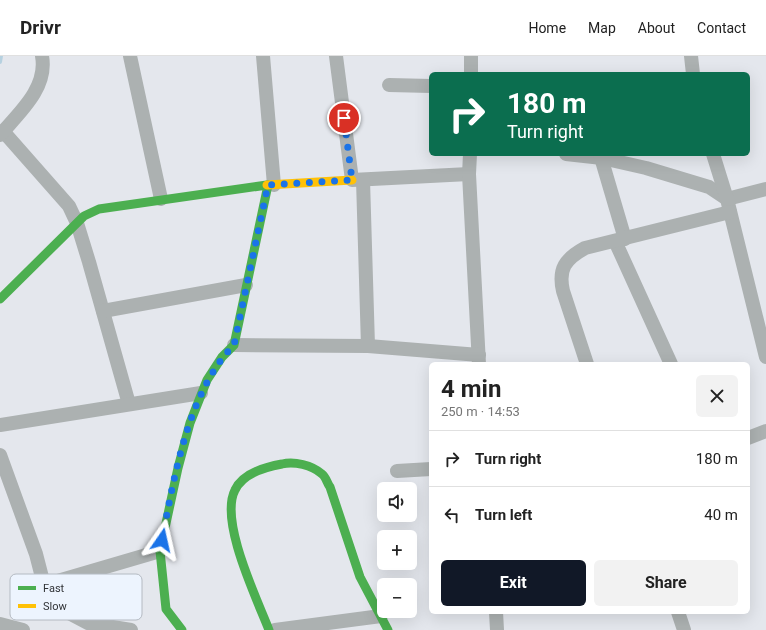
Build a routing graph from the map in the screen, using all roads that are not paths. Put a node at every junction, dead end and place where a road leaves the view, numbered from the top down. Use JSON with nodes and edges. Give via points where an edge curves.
{"nodes":[{"id":1,"x":42,"y":56,"type":"edge"},
{"id":2,"x":130,"y":56,"type":"edge"},
{"id":3,"x":263,"y":56,"type":"edge"},
{"id":4,"x":336,"y":56,"type":"edge"},
{"id":5,"x":471,"y":56,"type":"edge"},
{"id":6,"x":691,"y":56,"type":"edge"},
{"id":7,"x":471,"y":72,"type":"edge"},
{"id":8,"x":694,"y":72,"type":"edge"},
{"id":9,"x":388,"y":85,"type":"dead end"},
{"id":10,"x":429,"y":86,"type":"edge"},
{"id":11,"x":2,"y":133,"type":"edge"},
{"id":12,"x":470,"y":156,"type":"edge"},
{"id":13,"x":601,"y":156,"type":"edge"},
{"id":14,"x":714,"y":156,"type":"edge"},
{"id":15,"x":469,"y":174,"type":"junction"},
{"id":16,"x":357,"y":180,"type":"junction"},
{"id":17,"x":271,"y":185,"type":"junction"},
{"id":18,"x":766,"y":189,"type":"edge"},
{"id":19,"x":161,"y":199,"type":"junction"},
{"id":20,"x":729,"y":206,"type":"junction"},
{"id":21,"x":77,"y":223,"type":"junction"},
{"id":22,"x":620,"y":240,"type":"junction"},
{"id":23,"x":246,"y":285,"type":"junction"},
{"id":24,"x":0,"y":299,"type":"edge"},
{"id":25,"x":103,"y":312,"type":"junction"},
{"id":26,"x":234,"y":345,"type":"junction"},
{"id":27,"x":368,"y":346,"type":"junction"},
{"id":28,"x":766,"y":357,"type":"edge"},
{"id":29,"x":479,"y":359,"type":"edge"},
{"id":30,"x":586,"y":362,"type":"edge"},
{"id":31,"x":670,"y":362,"type":"edge"},
{"id":32,"x":201,"y":393,"type":"junction"},
{"id":33,"x":129,"y":404,"type":"junction"},
{"id":34,"x":0,"y":425,"type":"edge"},
{"id":35,"x":766,"y":431,"type":"edge"},
{"id":36,"x":750,"y":437,"type":"edge"},
{"id":37,"x":0,"y":455,"type":"edge"},
{"id":38,"x":429,"y":469,"type":"edge"},
{"id":39,"x":397,"y":471,"type":"dead end"},
{"id":40,"x":160,"y":551,"type":"junction"},
{"id":41,"x":41,"y":574,"type":"edge"},
{"id":42,"x":82,"y":574,"type":"edge"},
{"id":43,"x":377,"y":609,"type":"edge"},
{"id":44,"x":496,"y":614,"type":"edge"},
{"id":45,"x":679,"y":614,"type":"edge"},
{"id":46,"x":377,"y":617,"type":"edge"},
{"id":47,"x":382,"y":618,"type":"edge"},
{"id":48,"x":74,"y":620,"type":"edge"},
{"id":49,"x":0,"y":624,"type":"edge"},
{"id":50,"x":84,"y":627,"type":"edge"},
{"id":51,"x":23,"y":630,"type":"edge"},
{"id":52,"x":131,"y":630,"type":"edge"},
{"id":53,"x":182,"y":630,"type":"edge"},
{"id":54,"x":269,"y":630,"type":"edge"},
{"id":55,"x":275,"y":630,"type":"edge"},
{"id":56,"x":388,"y":630,"type":"edge"},
{"id":57,"x":497,"y":630,"type":"edge"},
{"id":58,"x":684,"y":630,"type":"edge"}],
"edges":[{"from":1,"to":11,"type":"street","via":[[41,81],[24,108]]},
{"from":2,"to":19,"type":"street"},
{"from":3,"to":17,"type":"street"},
{"from":4,"to":16,"type":"street"},
{"from":5,"to":7,"type":"street"},
{"from":6,"to":8,"type":"street"},
{"from":9,"to":10,"type":"street"},
{"from":11,"to":21,"type":"street","via":[[69,206]]},
{"from":12,"to":15,"type":"street"},
{"from":13,"to":20,"type":"street","via":[[708,187]]},
{"from":13,"to":22,"type":"street"},
{"from":14,"to":20,"type":"street"},
{"from":15,"to":16,"type":"street"},
{"from":15,"to":29,"type":"street"},
{"from":16,"to":17,"type":"street"},
{"from":16,"to":27,"type":"street"},
{"from":17,"to":19,"type":"street"},
{"from":17,"to":23,"type":"street"},
{"from":18,"to":20,"type":"street"},
{"from":19,"to":21,"type":"street","via":[[106,206],[84,216]]},
{"from":20,"to":22,"type":"street"},
{"from":20,"to":28,"type":"street"},
{"from":21,"to":24,"type":"street"},
{"from":21,"to":25,"type":"street"},
{"from":22,"to":30,"type":"street","via":[[585,248],[575,254],[567,261],[560,279]]},
{"from":22,"to":31,"type":"street"},
{"from":23,"to":25,"type":"street"},
{"from":23,"to":26,"type":"street"},
{"from":25,"to":33,"type":"street"},
{"from":26,"to":27,"type":"street"},
{"from":26,"to":32,"type":"street","via":[[222,357]]},
{"from":27,"to":29,"type":"street"},
{"from":32,"to":33,"type":"street"},
{"from":32,"to":40,"type":"street","via":[[178,468]]},
{"from":33,"to":34,"type":"street"},
{"from":35,"to":36,"type":"street"},
{"from":37,"to":41,"type":"street"},
{"from":38,"to":39,"type":"street"},
{"from":40,"to":42,"type":"street"},
{"from":40,"to":53,"type":"street","via":[[162,593],[166,608]]},
{"from":43,"to":54,"type":"street","via":[[360,577],[330,487],[322,474],[308,466],[291,463],[274,465],[243,478],[234,491],[230,510],[234,534]]},
{"from":44,"to":57,"type":"street"},
{"from":45,"to":58,"type":"street"},
{"from":46,"to":55,"type":"street"},
{"from":47,"to":56,"type":"street"},
{"from":48,"to":50,"type":"street"},
{"from":49,"to":51,"type":"street"},
{"from":50,"to":52,"type":"street"}]}
